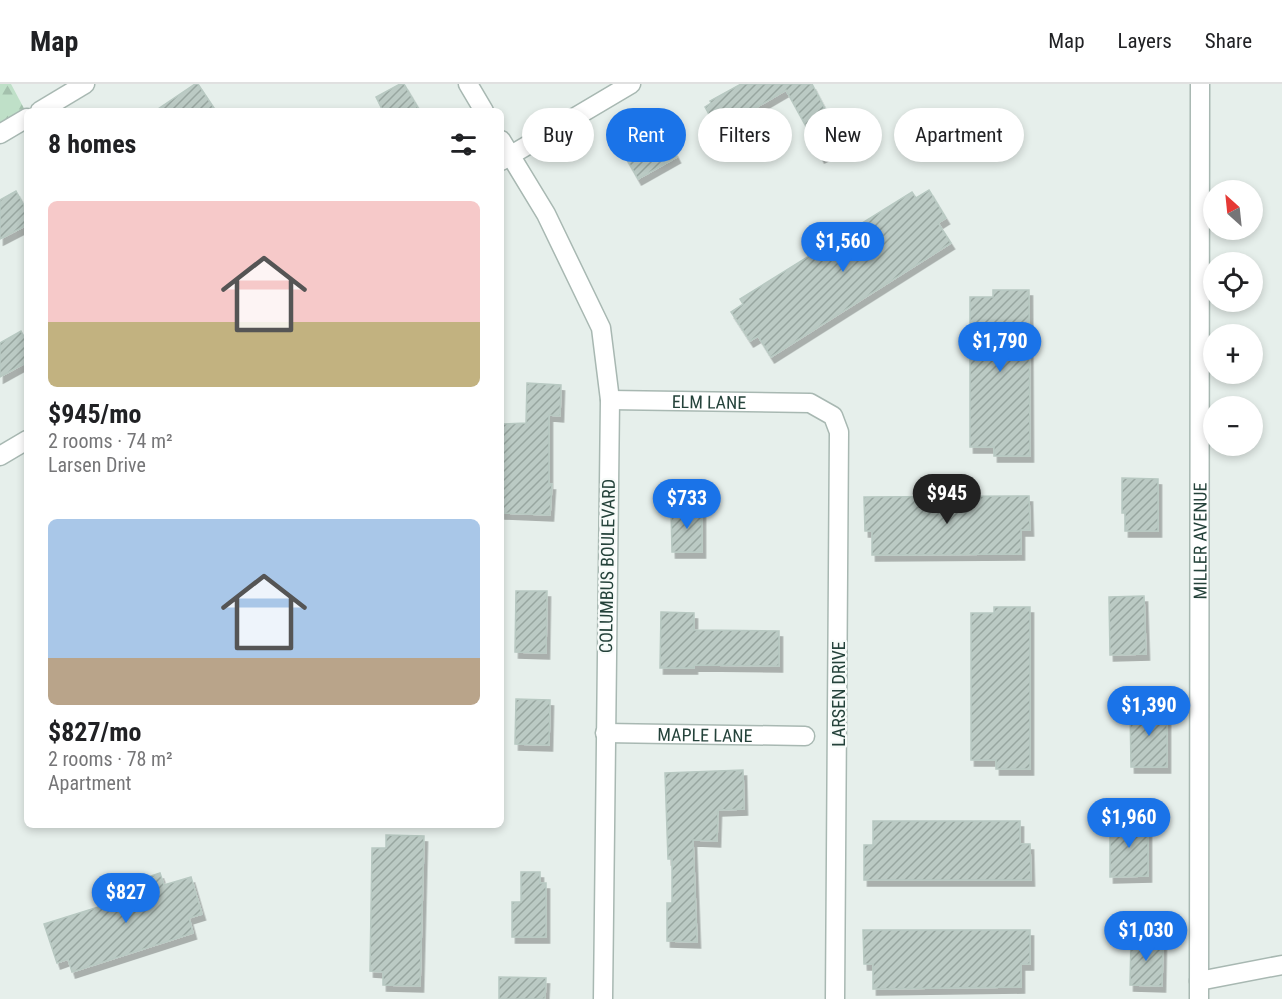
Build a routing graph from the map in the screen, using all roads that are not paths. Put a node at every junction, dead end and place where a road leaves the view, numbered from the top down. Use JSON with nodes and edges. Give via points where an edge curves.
{"nodes":[{"id":1,"x":85,"y":84,"type":"edge"},
{"id":2,"x":468,"y":84,"type":"edge"},
{"id":3,"x":631,"y":84,"type":"edge"},
{"id":4,"x":1200,"y":84,"type":"edge"},
{"id":5,"x":45,"y":108,"type":"edge"},
{"id":6,"x":482,"y":108,"type":"edge"},
{"id":7,"x":24,"y":120,"type":"edge"},
{"id":8,"x":0,"y":134,"type":"edge"},
{"id":9,"x":504,"y":152,"type":"edge"},
{"id":10,"x":610,"y":400,"type":"junction"},
{"id":11,"x":810,"y":403,"type":"joint"},
{"id":12,"x":24,"y":442,"type":"edge"},
{"id":13,"x":0,"y":456,"type":"edge"},
{"id":14,"x":605,"y":733,"type":"junction"},
{"id":15,"x":805,"y":736,"type":"dead end"},
{"id":16,"x":1282,"y":965,"type":"edge"},
{"id":17,"x":1199,"y":990,"type":"edge"},
{"id":18,"x":603,"y":999,"type":"edge"},
{"id":19,"x":835,"y":999,"type":"edge"}],
"edges":[{"from":1,"to":5,"type":"street"},
{"from":2,"to":6,"type":"street"},
{"from":3,"to":9,"type":"street"},
{"from":4,"to":17,"type":"street","name":"MILLER AVENUE"},
{"from":7,"to":8,"type":"street"},
{"from":9,"to":10,"type":"street","name":"COLUMBUS BOULEVARD","via":[[546,214],[601,328]]},
{"from":10,"to":11,"type":"street","name":"ELM LANE"},
{"from":10,"to":14,"type":"street","name":"COLUMBUS BOULEVARD"},
{"from":11,"to":19,"type":"street","name":"LARSEN DRIVE","via":[[833,416],[839,432]]},
{"from":12,"to":13,"type":"street"},
{"from":14,"to":15,"type":"street","name":"MAPLE LANE"},
{"from":14,"to":18,"type":"street","name":"COLUMBUS BOULEVARD"},
{"from":16,"to":17,"type":"street"}]}
